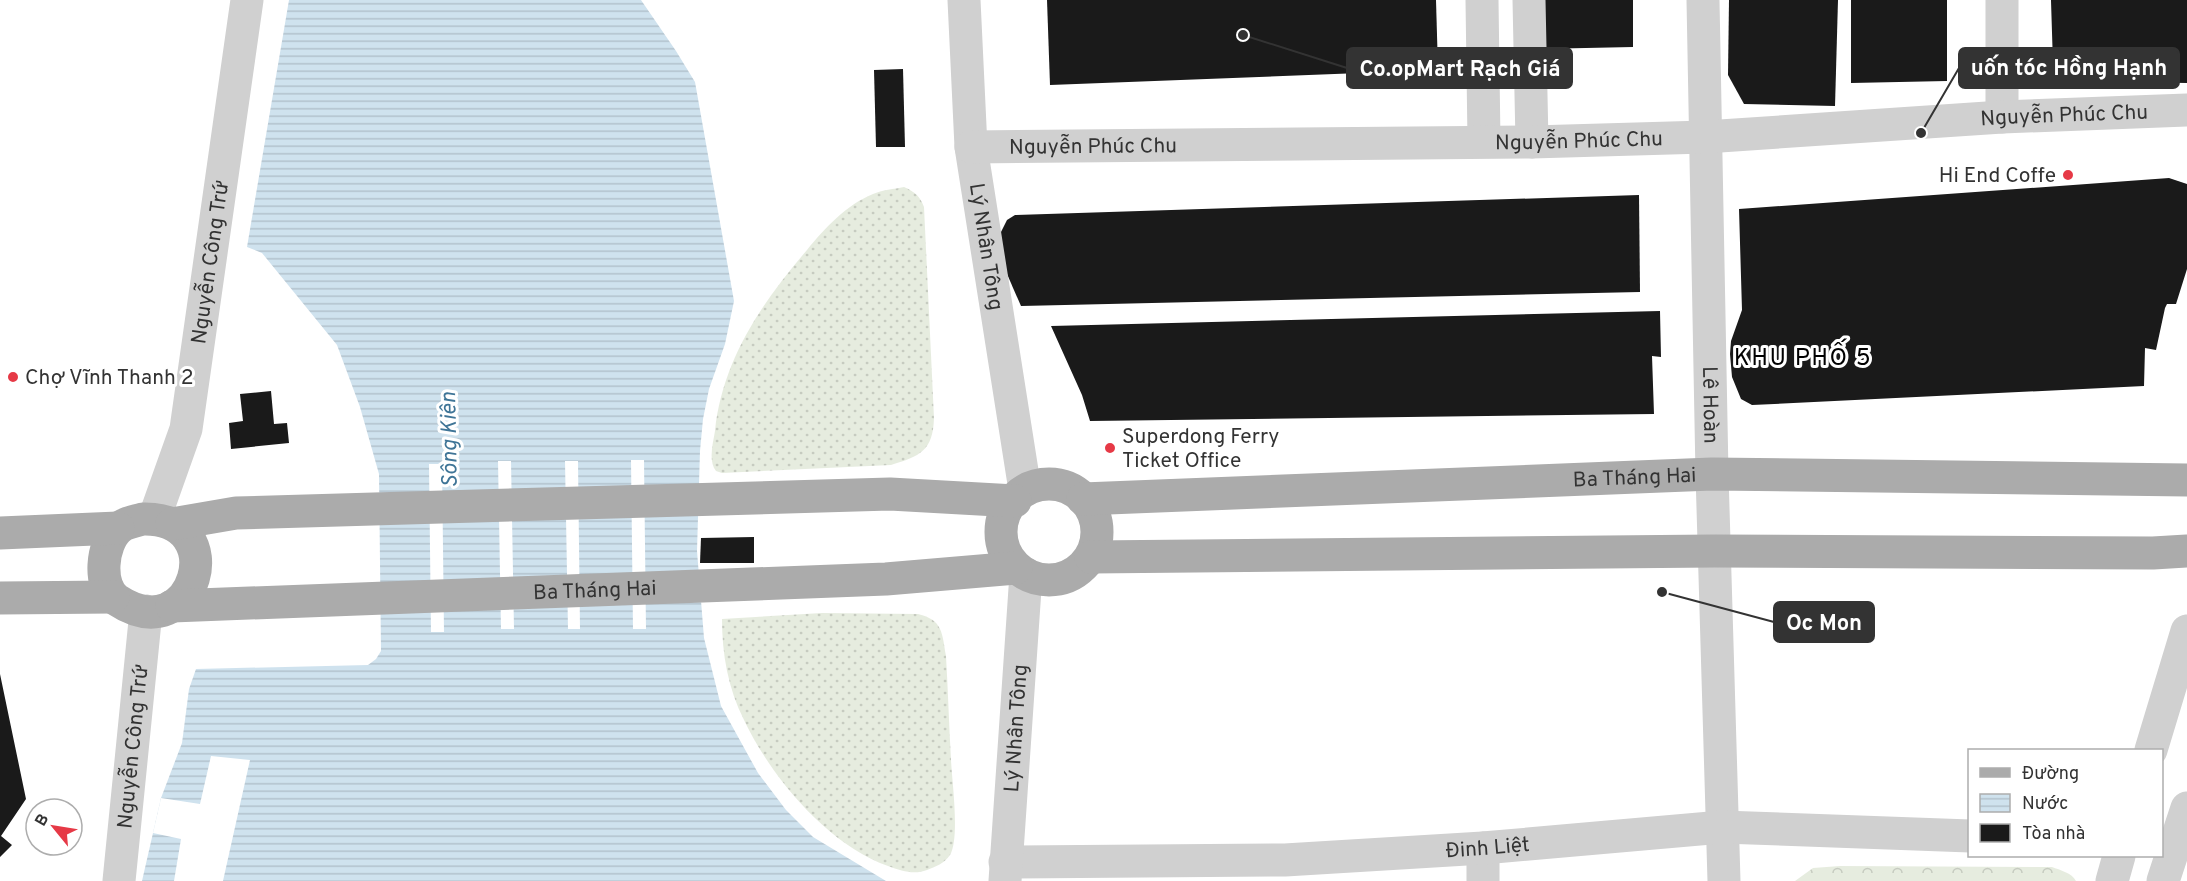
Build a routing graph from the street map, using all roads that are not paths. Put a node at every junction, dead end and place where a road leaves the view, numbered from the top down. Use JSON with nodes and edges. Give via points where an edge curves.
{"nodes":[{"id":1,"x":247,"y":0,"type":"edge"},
{"id":2,"x":964,"y":0,"type":"edge"},
{"id":3,"x":1482,"y":0,"type":"edge"},
{"id":4,"x":1529,"y":0,"type":"edge"},
{"id":5,"x":1703,"y":0,"type":"edge"},
{"id":6,"x":2002,"y":0,"type":"edge"},
{"id":7,"x":2187,"y":110,"type":"edge"},
{"id":8,"x":2002,"y":117,"type":"junction"},
{"id":9,"x":1705,"y":137,"type":"junction"},
{"id":10,"x":1484,"y":141,"type":"junction"},
{"id":11,"x":1532,"y":142,"type":"junction"},
{"id":12,"x":970,"y":147,"type":"junction"},
{"id":13,"x":1712,"y":474,"type":"junction"},
{"id":14,"x":2187,"y":480,"type":"edge"},
{"id":15,"x":1020,"y":495,"type":"junction"},
{"id":16,"x":1083,"y":499,"type":"junction"},
{"id":17,"x":163,"y":521,"type":"junction"},
{"id":18,"x":118,"y":528,"type":"junction"},
{"id":19,"x":0,"y":533,"type":"edge"},
{"id":20,"x":1714,"y":551,"type":"junction"},
{"id":21,"x":2187,"y":551,"type":"edge"},
{"id":22,"x":1090,"y":557,"type":"junction"},
{"id":23,"x":1021,"y":571,"type":"junction"},
{"id":24,"x":113,"y":597,"type":"junction"},
{"id":25,"x":0,"y":598,"type":"edge"},
{"id":26,"x":159,"y":609,"type":"junction"},
{"id":27,"x":2187,"y":631,"type":"edge"},
{"id":28,"x":2151,"y":749,"type":"edge"},
{"id":29,"x":2187,"y":808,"type":"edge"},
{"id":30,"x":1722,"y":827,"type":"junction"},
{"id":31,"x":1968,"y":836,"type":"edge"},
{"id":32,"x":2175,"y":839,"type":"edge"},
{"id":33,"x":1483,"y":848,"type":"junction"},
{"id":34,"x":2118,"y":857,"type":"edge"},
{"id":35,"x":1284,"y":870,"type":"edge"},
{"id":36,"x":1005,"y":871,"type":"edge"},
{"id":37,"x":119,"y":881,"type":"edge"},
{"id":38,"x":1483,"y":881,"type":"edge"},
{"id":39,"x":1724,"y":881,"type":"edge"},
{"id":40,"x":2112,"y":881,"type":"edge"},
{"id":41,"x":2163,"y":881,"type":"edge"}],
"edges":[{"from":1,"to":17,"type":"street","name":"Nguyễn Công Trứ","via":[[186,429]]},
{"from":2,"to":12,"type":"street","name":"Lý Nhân Tông"},
{"from":3,"to":10,"type":"street"},
{"from":4,"to":11,"type":"street"},
{"from":5,"to":9,"type":"street","name":"Lê Hoàn"},
{"from":6,"to":8,"type":"street"},
{"from":7,"to":8,"type":"street","name":"Nguyễn Phúc Chu"},
{"from":8,"to":9,"type":"street","name":"Nguyễn Phúc Chu"},
{"from":9,"to":11,"type":"street","name":"Nguyễn Phúc Chu"},
{"from":9,"to":13,"type":"street","name":"Lê Hoàn"},
{"from":10,"to":11,"type":"street","name":"Nguyễn Phúc Chu"},
{"from":10,"to":12,"type":"street","name":"Nguyễn Phúc Chu"},
{"from":12,"to":15,"type":"street","name":"Lý Nhân Tông"},
{"from":13,"to":14,"type":"main road","name":"Ba Tháng Hai"},
{"from":13,"to":16,"type":"main road","name":"Ba Tháng Hai"},
{"from":13,"to":20,"type":"street","name":"Lê Hoàn"},
{"from":15,"to":16,"type":"main road","via":[[1043,484],[1065,486]]},
{"from":15,"to":17,"type":"main road","via":[[799,496],[236,513]]},
{"from":15,"to":23,"type":"main road","via":[[1006,510],[1000,531],[1005,551]]},
{"from":16,"to":22,"type":"main road","via":[[1096,525],[1097,536]]},
{"from":17,"to":18,"type":"main road","via":[[133,521]]},
{"from":17,"to":26,"type":"main road","via":[[182,531],[191,543],[196,574],[190,589]]},
{"from":18,"to":19,"type":"main road"},
{"from":18,"to":24,"type":"main road","via":[[105,550],[103,566]]},
{"from":20,"to":21,"type":"main road"},
{"from":20,"to":22,"type":"main road"},
{"from":20,"to":30,"type":"street","name":"Lê Hoàn"},
{"from":22,"to":23,"type":"main road","via":[[1076,572],[1057,580],[1033,578]]},
{"from":23,"to":26,"type":"main road","name":"Ba Tháng Hai","via":[[240,602]]},
{"from":23,"to":36,"type":"street","name":"Lý Nhân Tông"},
{"from":24,"to":25,"type":"main road"},
{"from":24,"to":26,"type":"main road","via":[[137,610]]},
{"from":26,"to":37,"type":"street","name":"Nguyễn Công Trứ"},
{"from":27,"to":28,"type":"street"},
{"from":29,"to":32,"type":"street"},
{"from":30,"to":31,"type":"street","name":"Đinh Liệt"},
{"from":30,"to":33,"type":"street","name":"Đinh Liệt"},
{"from":30,"to":39,"type":"street","name":"Lê Hoàn"},
{"from":32,"to":41,"type":"street"},
{"from":33,"to":35,"type":"street","name":"Đinh Liệt"},
{"from":33,"to":38,"type":"street"},
{"from":34,"to":40,"type":"street"},
{"from":35,"to":36,"type":"street","name":"Đinh Liệt"}]}
